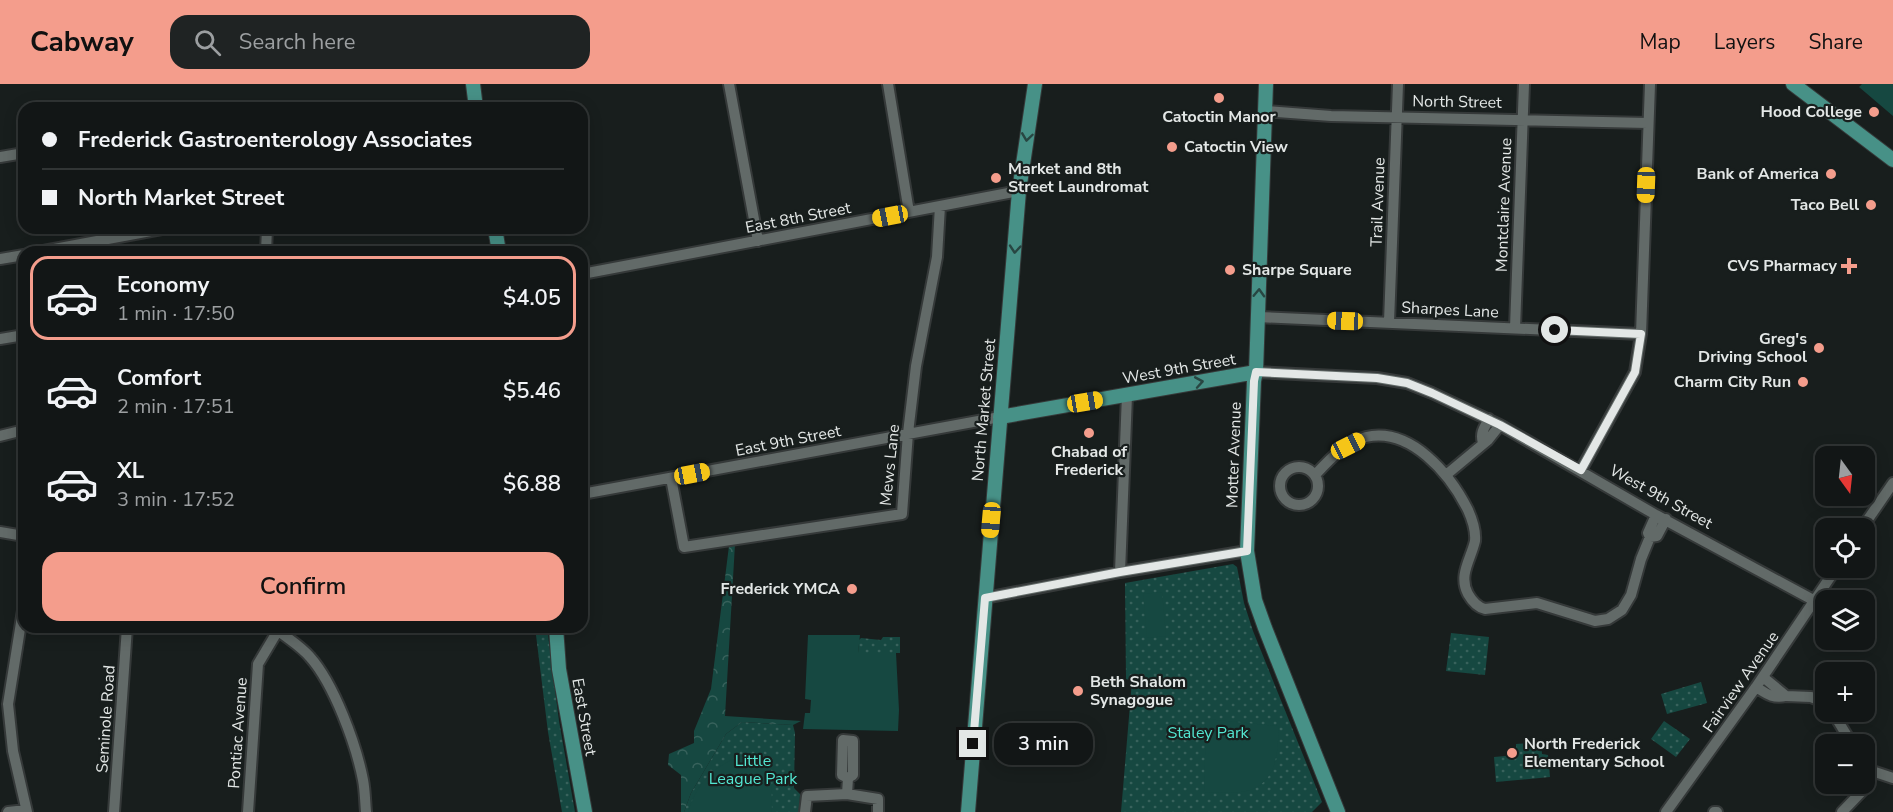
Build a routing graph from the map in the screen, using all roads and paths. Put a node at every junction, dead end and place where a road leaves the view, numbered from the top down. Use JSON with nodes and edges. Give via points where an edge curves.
{"nodes":[{"id":1,"x":473,"y":84,"type":"edge"},
{"id":2,"x":729,"y":84,"type":"edge"},
{"id":3,"x":888,"y":84,"type":"edge"},
{"id":4,"x":1035,"y":84,"type":"edge"},
{"id":5,"x":1266,"y":84,"type":"edge"},
{"id":6,"x":1398,"y":84,"type":"edge"},
{"id":7,"x":1524,"y":84,"type":"edge"},
{"id":8,"x":1650,"y":84,"type":"edge"},
{"id":9,"x":1793,"y":84,"type":"edge"},
{"id":10,"x":475,"y":102,"type":"edge"},
{"id":11,"x":1265,"y":111,"type":"junction"},
{"id":12,"x":1397,"y":116,"type":"junction"},
{"id":13,"x":1522,"y":119,"type":"junction"},
{"id":14,"x":1648,"y":123,"type":"junction"},
{"id":15,"x":18,"y":154,"type":"edge"},
{"id":16,"x":0,"y":157,"type":"edge"},
{"id":17,"x":1893,"y":160,"type":"edge"},
{"id":18,"x":1019,"y":191,"type":"junction"},
{"id":19,"x":940,"y":206,"type":"junction"},
{"id":20,"x":909,"y":212,"type":"junction"},
{"id":21,"x":145,"y":234,"type":"edge"},
{"id":22,"x":758,"y":241,"type":"junction"},
{"id":23,"x":101,"y":246,"type":"edge"},
{"id":24,"x":18,"y":256,"type":"edge"},
{"id":25,"x":0,"y":260,"type":"edge"},
{"id":26,"x":588,"y":273,"type":"edge"},
{"id":27,"x":1258,"y":317,"type":"junction"},
{"id":28,"x":1389,"y":322,"type":"junction"},
{"id":29,"x":1515,"y":328,"type":"junction"},
{"id":30,"x":1641,"y":334,"type":"junction"},
{"id":31,"x":18,"y":336,"type":"edge"},
{"id":32,"x":0,"y":339,"type":"edge"},
{"id":33,"x":1256,"y":372,"type":"junction"},
{"id":34,"x":1127,"y":395,"type":"junction"},
{"id":35,"x":1000,"y":417,"type":"junction"},
{"id":36,"x":1489,"y":419,"type":"junction"},
{"id":37,"x":1500,"y":425,"type":"junction"},
{"id":38,"x":18,"y":432,"type":"edge"},
{"id":39,"x":908,"y":434,"type":"junction"},
{"id":40,"x":0,"y":436,"type":"edge"},
{"id":41,"x":1483,"y":443,"type":"junction"},
{"id":42,"x":1581,"y":470,"type":"junction"},
{"id":43,"x":1315,"y":475,"type":"dead end"},
{"id":44,"x":1446,"y":475,"type":"junction"},
{"id":45,"x":671,"y":478,"type":"junction"},
{"id":46,"x":1893,"y":483,"type":"edge"},
{"id":47,"x":588,"y":493,"type":"edge"},
{"id":48,"x":1661,"y":517,"type":"junction"},
{"id":49,"x":1869,"y":518,"type":"edge"},
{"id":50,"x":0,"y":532,"type":"edge"},
{"id":51,"x":18,"y":535,"type":"edge"},
{"id":52,"x":1247,"y":551,"type":"junction"},
{"id":53,"x":1120,"y":572,"type":"junction"},
{"id":54,"x":985,"y":598,"type":"junction"},
{"id":55,"x":1815,"y":601,"type":"joint"},
{"id":56,"x":19,"y":633,"type":"edge"},
{"id":57,"x":127,"y":633,"type":"edge"},
{"id":58,"x":275,"y":633,"type":"edge"},
{"id":59,"x":284,"y":633,"type":"edge"},
{"id":60,"x":557,"y":633,"type":"edge"},
{"id":61,"x":1763,"y":677,"type":"junction"},
{"id":62,"x":1756,"y":687,"type":"junction"},
{"id":63,"x":1786,"y":696,"type":"junction"},
{"id":64,"x":1815,"y":699,"type":"edge"},
{"id":65,"x":1875,"y":772,"type":"edge"},
{"id":66,"x":848,"y":778,"type":"dead end"},
{"id":67,"x":1893,"y":778,"type":"edge"},
{"id":68,"x":847,"y":794,"type":"junction"},
{"id":69,"x":1859,"y":794,"type":"edge"},
{"id":70,"x":27,"y":811,"type":"edge"},
{"id":71,"x":8,"y":812,"type":"edge"},
{"id":72,"x":114,"y":812,"type":"edge"},
{"id":73,"x":248,"y":812,"type":"edge"},
{"id":74,"x":366,"y":812,"type":"edge"},
{"id":75,"x":585,"y":812,"type":"edge"},
{"id":76,"x":806,"y":812,"type":"edge"},
{"id":77,"x":878,"y":812,"type":"edge"},
{"id":78,"x":968,"y":812,"type":"edge"},
{"id":79,"x":1338,"y":812,"type":"edge"},
{"id":80,"x":1666,"y":812,"type":"edge"},
{"id":81,"x":1842,"y":812,"type":"edge"}],
"edges":[{"from":1,"to":10,"type":"main road"},
{"from":2,"to":22,"type":"street"},
{"from":3,"to":20,"type":"street"},
{"from":4,"to":18,"type":"main road","name":"North Market Street","one_way":true},
{"from":5,"to":11,"type":"main road","name":"Motter Avenue"},
{"from":6,"to":12,"type":"street","name":"Trail Avenue"},
{"from":7,"to":13,"type":"street","name":"Montclaire Avenue"},
{"from":8,"to":14,"type":"street"},
{"from":9,"to":17,"type":"main road"},
{"from":11,"to":12,"type":"street","name":"North Street"},
{"from":27,"to":11,"type":"main road","name":"Motter Avenue","one_way":true},
{"from":12,"to":13,"type":"street","name":"North Street"},
{"from":12,"to":28,"type":"street","name":"Trail Avenue"},
{"from":13,"to":14,"type":"street","name":"North Street"},
{"from":13,"to":29,"type":"street","name":"Montclaire Avenue"},
{"from":14,"to":30,"type":"street"},
{"from":15,"to":16,"type":"street"},
{"from":18,"to":19,"type":"street","name":"East 8th Street"},
{"from":18,"to":35,"type":"main road","name":"North Market Street","one_way":true},
{"from":19,"to":20,"type":"street","name":"East 8th Street"},
{"from":19,"to":39,"type":"street","name":"Mews Lane","via":[[936,257]]},
{"from":20,"to":22,"type":"street","name":"East 8th Street"},
{"from":21,"to":23,"type":"street"},
{"from":22,"to":26,"type":"street","name":"East 8th Street"},
{"from":24,"to":25,"type":"street"},
{"from":27,"to":28,"type":"street","name":"Sharpes Lane"},
{"from":27,"to":33,"type":"main road","name":"Motter Avenue"},
{"from":28,"to":29,"type":"street","name":"Sharpes Lane"},
{"from":29,"to":30,"type":"street","name":"Sharpes Lane"},
{"from":30,"to":42,"type":"street","via":[[1635,372]]},
{"from":31,"to":32,"type":"street"},
{"from":34,"to":33,"type":"main road","name":"West 9th Street","one_way":true},
{"from":33,"to":36,"type":"street","name":"West 9th Street","via":[[1407,383]]},
{"from":33,"to":52,"type":"main road","name":"Motter Avenue"},
{"from":34,"to":35,"type":"main road","name":"West 9th Street"},
{"from":34,"to":53,"type":"street"},
{"from":35,"to":39,"type":"street","name":"East 9th Street"},
{"from":35,"to":54,"type":"main road","name":"North Market Street"},
{"from":36,"to":37,"type":"street","name":"West 9th Street"},
{"from":36,"to":41,"type":"street","via":[[1482,430]]},
{"from":37,"to":41,"type":"street"},
{"from":37,"to":42,"type":"street","name":"West 9th Street"},
{"from":38,"to":40,"type":"street"},
{"from":39,"to":45,"type":"street","name":"East 9th Street"},
{"from":39,"to":45,"type":"street","name":"Mews Lane","via":[[902,514],[684,547]]},
{"from":41,"to":44,"type":"street"},
{"from":42,"to":48,"type":"street","name":"West 9th Street"},
{"from":43,"to":44,"type":"street","via":[[1341,450],[1364,437],[1375,436],[1416,447]]},
{"from":44,"to":48,"type":"street","via":[[1474,526],[1475,542],[1465,571],[1466,590],[1485,609],[1537,603],[1595,621],[1608,619],[1622,610],[1631,595],[1648,533]]},
{"from":45,"to":47,"type":"street","name":"East 9th Street"},
{"from":46,"to":49,"type":"street"},
{"from":48,"to":55,"type":"street","name":"West 9th Street"},
{"from":50,"to":51,"type":"street"},
{"from":52,"to":53,"type":"street"},
{"from":52,"to":79,"type":"main road","name":"Motter Avenue","via":[[1255,600]]},
{"from":53,"to":54,"type":"street"},
{"from":54,"to":78,"type":"main road","name":"North Market Street"},
{"from":55,"to":61,"type":"street","name":"Fairview Avenue"},
{"from":56,"to":70,"type":"street","via":[[8,704],[13,751]]},
{"from":57,"to":72,"type":"street","name":"Seminole Road"},
{"from":58,"to":73,"type":"street","name":"Pontiac Avenue","via":[[258,664]]},
{"from":59,"to":74,"type":"street","via":[[320,670],[336,702],[353,743]]},
{"from":60,"to":75,"type":"main road","name":"East Street"},
{"from":61,"to":62,"type":"street","name":"Fairview Avenue"},
{"from":61,"to":63,"type":"street"},
{"from":62,"to":63,"type":"street","via":[[1771,696]]},
{"from":62,"to":80,"type":"street","name":"Fairview Avenue"},
{"from":63,"to":64,"type":"street"},
{"from":65,"to":67,"type":"street"},
{"from":66,"to":68,"type":"street"},
{"from":68,"to":76,"type":"street","via":[[807,796]]},
{"from":68,"to":77,"type":"street","via":[[878,799]]},
{"from":69,"to":81,"type":"street"},
{"from":70,"to":71,"type":"street"}]}
